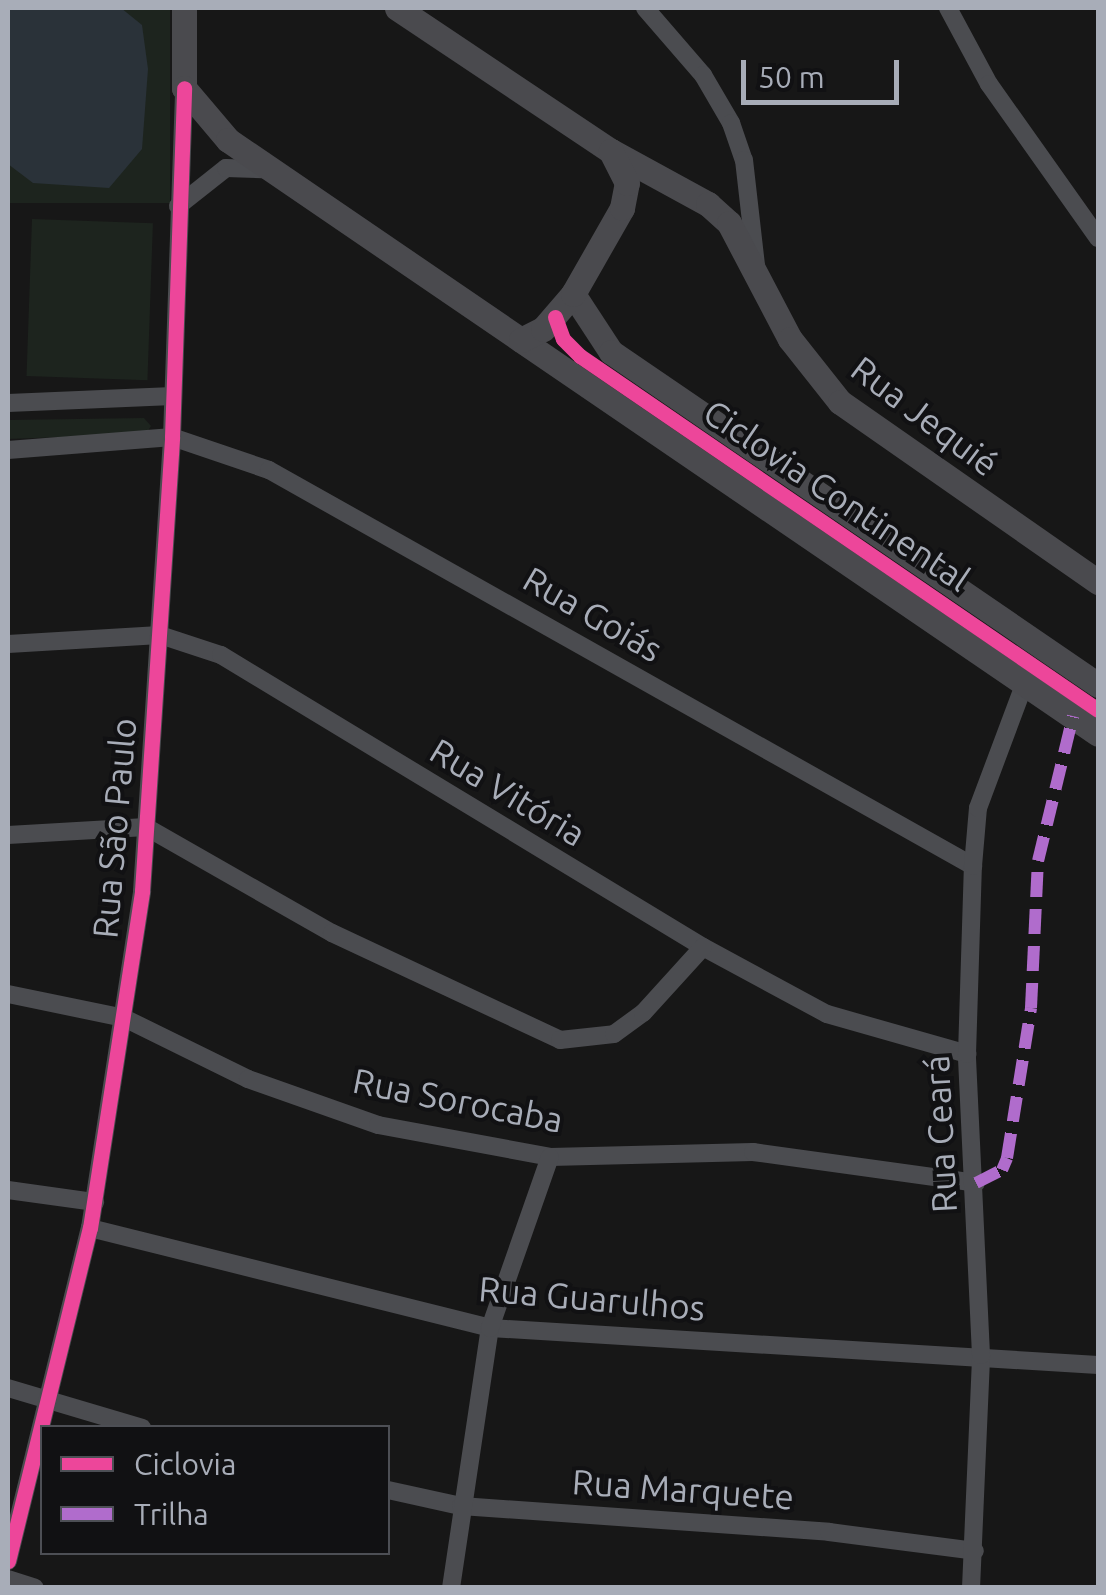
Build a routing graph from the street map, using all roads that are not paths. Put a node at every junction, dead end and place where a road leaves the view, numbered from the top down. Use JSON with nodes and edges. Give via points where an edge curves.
{"nodes":[{"id":1,"x":184,"y":8,"type":"edge"},
{"id":2,"x":397,"y":8,"type":"edge"},
{"id":3,"x":644,"y":8,"type":"edge"},
{"id":4,"x":948,"y":8,"type":"edge"},
{"id":5,"x":184,"y":88,"type":"junction"},
{"id":6,"x":612,"y":151,"type":"junction"},
{"id":7,"x":276,"y":171,"type":"junction"},
{"id":8,"x":178,"y":206,"type":"junction"},
{"id":9,"x":1098,"y":238,"type":"edge"},
{"id":10,"x":756,"y":266,"type":"junction"},
{"id":11,"x":573,"y":294,"type":"junction"},
{"id":12,"x":522,"y":340,"type":"junction"},
{"id":13,"x":173,"y":396,"type":"junction"},
{"id":14,"x":8,"y":403,"type":"edge"},
{"id":15,"x":172,"y":437,"type":"junction"},
{"id":16,"x":8,"y":450,"type":"edge"},
{"id":17,"x":1098,"y":582,"type":"edge"},
{"id":18,"x":160,"y":635,"type":"junction"},
{"id":19,"x":8,"y":644,"type":"edge"},
{"id":20,"x":1024,"y":685,"type":"junction"},
{"id":21,"x":1098,"y":685,"type":"edge"},
{"id":22,"x":1098,"y":734,"type":"edge"},
{"id":23,"x":146,"y":828,"type":"junction"},
{"id":24,"x":8,"y":834,"type":"edge"},
{"id":25,"x":974,"y":866,"type":"junction"},
{"id":26,"x":702,"y":948,"type":"junction"},
{"id":27,"x":8,"y":994,"type":"edge"},
{"id":28,"x":124,"y":1018,"type":"junction"},
{"id":29,"x":967,"y":1054,"type":"junction"},
{"id":30,"x":550,"y":1157,"type":"junction"},
{"id":31,"x":976,"y":1182,"type":"junction"},
{"id":32,"x":8,"y":1190,"type":"edge"},
{"id":33,"x":95,"y":1202,"type":"junction"},
{"id":34,"x":90,"y":1228,"type":"junction"},
{"id":35,"x":490,"y":1328,"type":"junction"},
{"id":36,"x":981,"y":1355,"type":"junction"},
{"id":37,"x":1098,"y":1365,"type":"edge"},
{"id":38,"x":8,"y":1388,"type":"edge"},
{"id":39,"x":46,"y":1396,"type":"junction"},
{"id":40,"x":133,"y":1425,"type":"edge"},
{"id":41,"x":390,"y":1490,"type":"edge"},
{"id":42,"x":461,"y":1506,"type":"junction"},
{"id":43,"x":975,"y":1551,"type":"junction"},
{"id":44,"x":8,"y":1561,"type":"edge"},
{"id":45,"x":8,"y":1578,"type":"edge"},
{"id":46,"x":35,"y":1588,"type":"edge"},
{"id":47,"x":452,"y":1588,"type":"edge"},
{"id":48,"x":971,"y":1588,"type":"edge"}],
"edges":[{"from":1,"to":5,"type":"main road"},
{"from":2,"to":6,"type":"main road","name":"Rua Jequié"},
{"from":3,"to":10,"type":"street","via":[[703,74],[730,123],[744,160]]},
{"from":4,"to":9,"type":"street","via":[[989,84]]},
{"from":5,"to":7,"type":"main road","via":[[228,140]]},
{"from":5,"to":8,"type":"street","name":"Rua São Paulo"},
{"from":6,"to":10,"type":"main road","name":"Rua Jequié","via":[[708,204]]},
{"from":6,"to":11,"type":"main road","via":[[626,196]]},
{"from":7,"to":8,"type":"street","via":[[226,168]]},
{"from":7,"to":12,"type":"main road"},
{"from":8,"to":13,"type":"street","name":"Rua São Paulo"},
{"from":10,"to":17,"type":"main road","name":"Rua Jequié","via":[[790,339],[840,402]]},
{"from":11,"to":12,"type":"main road","via":[[543,329]]},
{"from":11,"to":21,"type":"main road","via":[[610,352]]},
{"from":12,"to":20,"type":"main road"},
{"from":13,"to":14,"type":"street"},
{"from":13,"to":15,"type":"street","name":"Rua São Paulo"},
{"from":15,"to":16,"type":"street"},
{"from":15,"to":18,"type":"street","name":"Rua São Paulo"},
{"from":15,"to":25,"type":"street","name":"Rua Goiás","via":[[302,486]]},
{"from":18,"to":19,"type":"street","name":"Rua Vitória"},
{"from":18,"to":23,"type":"street","name":"Rua São Paulo"},
{"from":18,"to":26,"type":"street","name":"Rua Vitória","via":[[221,655]]},
{"from":20,"to":22,"type":"main road"},
{"from":20,"to":25,"type":"street","name":"Rua Ceará","via":[[978,808]]},
{"from":23,"to":24,"type":"street"},
{"from":23,"to":26,"type":"street","via":[[332,933],[560,1040],[614,1034],[644,1014]]},
{"from":23,"to":28,"type":"street","name":"Rua São Paulo"},
{"from":25,"to":29,"type":"street","name":"Rua Ceará"},
{"from":26,"to":29,"type":"street","name":"Rua Vitória","via":[[826,1014]]},
{"from":27,"to":28,"type":"street","name":"Rua Sorocaba"},
{"from":28,"to":30,"type":"street","name":"Rua Sorocaba","via":[[248,1079],[378,1125]]},
{"from":28,"to":33,"type":"street","name":"Rua São Paulo"},
{"from":29,"to":31,"type":"street","name":"Rua Ceará"},
{"from":30,"to":31,"type":"street","name":"Rua Sorocaba","via":[[753,1152]]},
{"from":30,"to":35,"type":"street"},
{"from":31,"to":36,"type":"street","name":"Rua Ceará"},
{"from":32,"to":33,"type":"street"},
{"from":33,"to":34,"type":"street","name":"Rua São Paulo"},
{"from":34,"to":35,"type":"street","name":"Rua Guarulhos"},
{"from":34,"to":39,"type":"street","name":"Rua São Paulo"},
{"from":35,"to":36,"type":"street","name":"Rua Guarulhos"},
{"from":35,"to":42,"type":"street"},
{"from":36,"to":37,"type":"street","name":"Rua Guarulhos"},
{"from":36,"to":43,"type":"street","name":"Rua Ceará"},
{"from":38,"to":39,"type":"street"},
{"from":39,"to":40,"type":"street"},
{"from":39,"to":44,"type":"street","name":"Rua São Paulo"},
{"from":41,"to":42,"type":"street","name":"Rua Marquete"},
{"from":42,"to":43,"type":"street","name":"Rua Marquete","via":[[828,1532]]},
{"from":42,"to":47,"type":"street"},
{"from":43,"to":48,"type":"street","name":"Rua Ceará"},
{"from":45,"to":46,"type":"street"}]}
